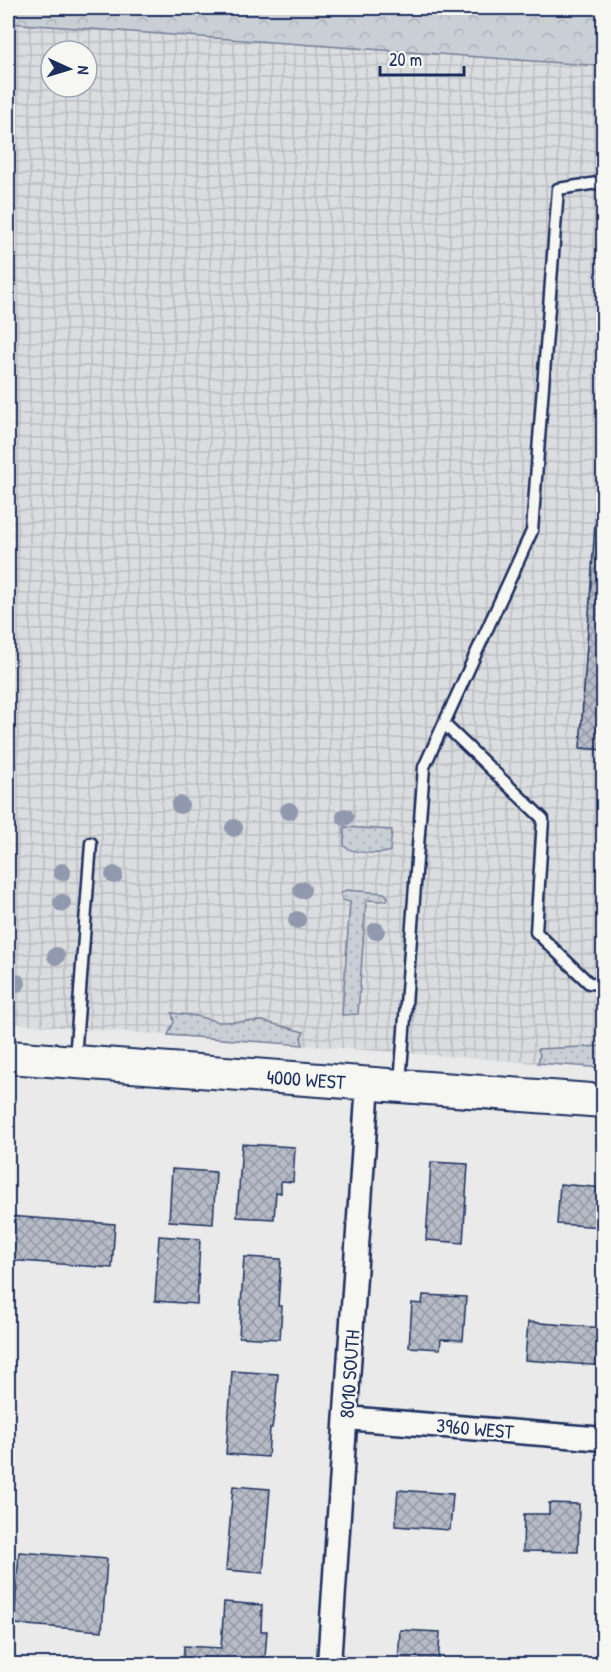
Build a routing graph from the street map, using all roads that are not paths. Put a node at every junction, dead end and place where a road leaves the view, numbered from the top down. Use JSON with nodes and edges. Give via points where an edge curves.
{"nodes":[{"id":1,"x":603,"y":182,"type":"edge"},
{"id":2,"x":444,"y":724,"type":"junction"},
{"id":3,"x":92,"y":843,"type":"dead end"},
{"id":4,"x":603,"y":984,"type":"edge"},
{"id":5,"x":8,"y":1057,"type":"edge"},
{"id":6,"x":74,"y":1062,"type":"junction"},
{"id":7,"x":368,"y":1083,"type":"junction"},
{"id":8,"x":400,"y":1085,"type":"junction"},
{"id":9,"x":603,"y":1101,"type":"edge"},
{"id":10,"x":346,"y":1418,"type":"junction"},
{"id":11,"x":603,"y":1439,"type":"edge"},
{"id":12,"x":329,"y":1665,"type":"edge"}],
"edges":[{"from":1,"to":2,"type":"lane","via":[[558,189],[532,531]]},
{"from":2,"to":4,"type":"lane","via":[[543,819],[536,932],[589,983]]},
{"from":2,"to":8,"type":"lane","via":[[424,767]]},
{"from":3,"to":6,"type":"lane"},
{"from":5,"to":6,"type":"main road","name":"4000 WEST"},
{"from":6,"to":7,"type":"main road","name":"4000 WEST"},
{"from":7,"to":8,"type":"main road","name":"4000 WEST"},
{"from":7,"to":10,"type":"street","name":"8010 SOUTH"},
{"from":8,"to":9,"type":"main road","name":"4000 WEST"},
{"from":10,"to":11,"type":"street","name":"3960 WEST"},
{"from":10,"to":12,"type":"street","name":"8010 SOUTH"}]}
